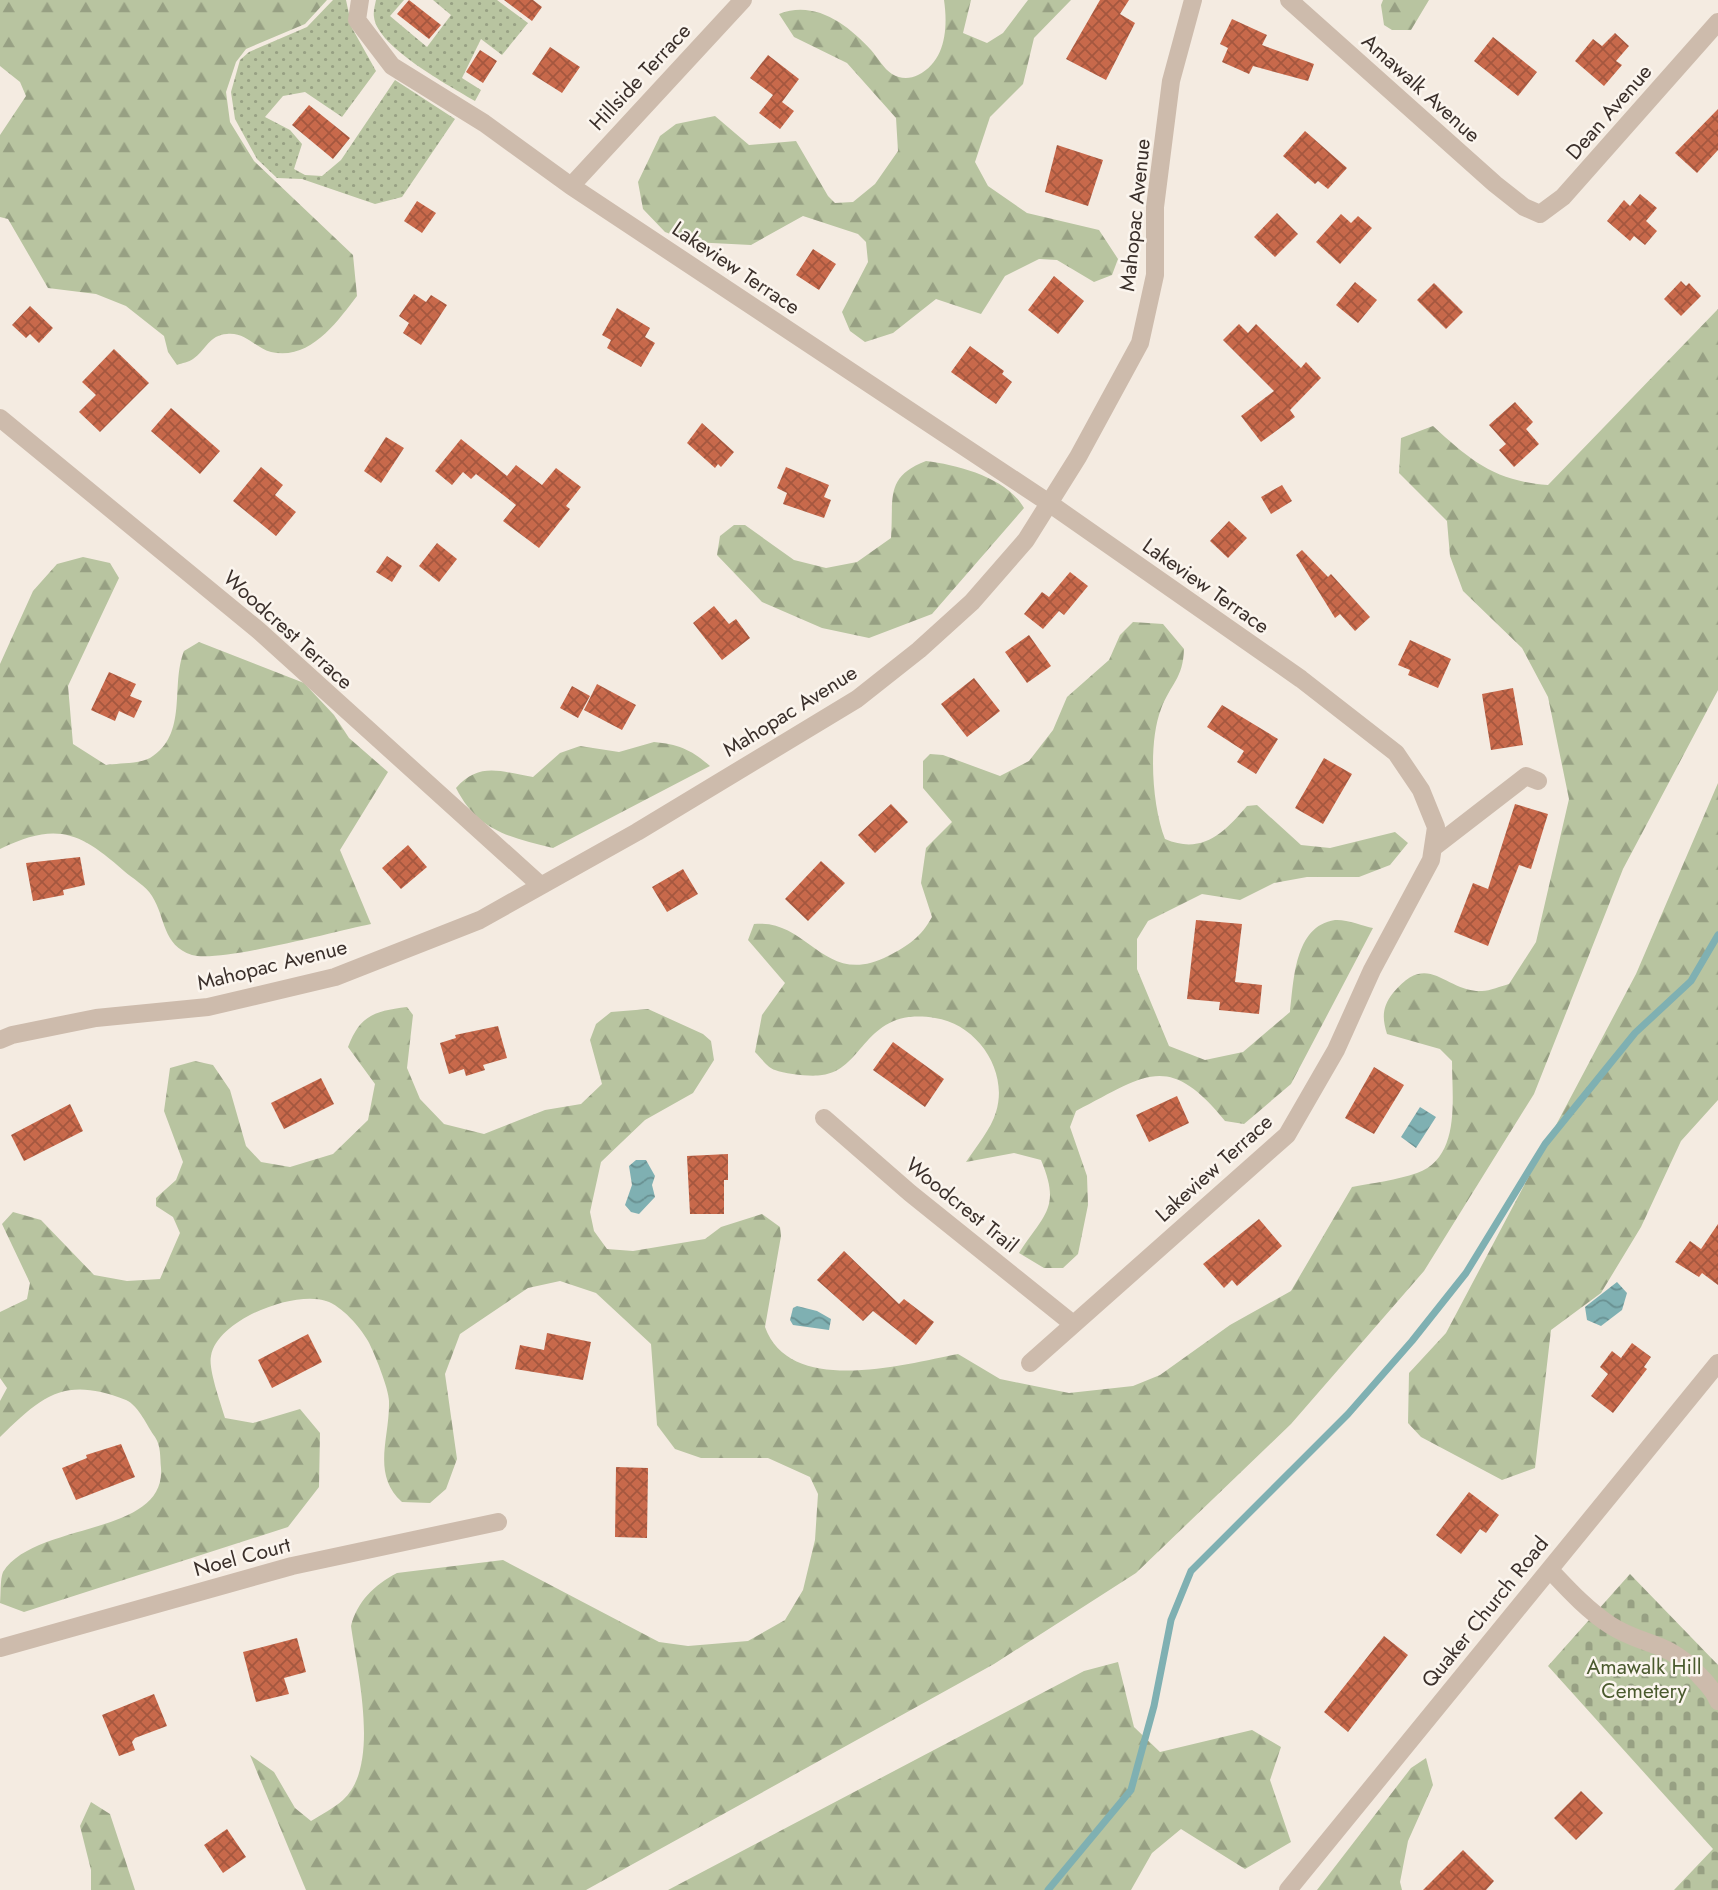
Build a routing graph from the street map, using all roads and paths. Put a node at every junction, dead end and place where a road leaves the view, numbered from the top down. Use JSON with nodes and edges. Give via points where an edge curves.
{"nodes":[{"id":1,"x":359,"y":0,"type":"edge"},
{"id":2,"x":743,"y":0,"type":"edge"},
{"id":3,"x":1193,"y":0,"type":"edge"},
{"id":4,"x":1289,"y":0,"type":"edge"},
{"id":5,"x":1718,"y":22,"type":"edge"},
{"id":6,"x":571,"y":186,"type":"junction"},
{"id":7,"x":1524,"y":207,"type":"joint"},
{"id":8,"x":0,"y":418,"type":"edge"},
{"id":9,"x":1049,"y":503,"type":"junction"},
{"id":10,"x":1538,"y":781,"type":"dead end"},
{"id":11,"x":1433,"y":848,"type":"junction"},
{"id":12,"x":539,"y":884,"type":"junction"},
{"id":13,"x":0,"y":1040,"type":"edge"},
{"id":14,"x":824,"y":1118,"type":"dead end"},
{"id":15,"x":1073,"y":1324,"type":"junction"},
{"id":16,"x":1030,"y":1363,"type":"dead end"},
{"id":17,"x":1718,"y":1363,"type":"edge"},
{"id":18,"x":498,"y":1522,"type":"dead end"},
{"id":19,"x":1550,"y":1570,"type":"junction"},
{"id":20,"x":0,"y":1648,"type":"edge"},
{"id":21,"x":1718,"y":1701,"type":"edge"},
{"id":22,"x":1288,"y":1890,"type":"edge"}],
"edges":[{"from":1,"to":6,"type":"street","name":"Lakeview Terrace","via":[[357,20],[392,66],[484,123]]},
{"from":2,"to":6,"type":"street","name":"Hillside Terrace"},
{"from":3,"to":9,"type":"street","name":"Mahopac Avenue","via":[[1171,81],[1155,207],[1155,275],[1140,344]]},
{"from":4,"to":7,"type":"street","name":"Amawalk Avenue"},
{"from":5,"to":7,"type":"street","name":"Dean Avenue","via":[[1563,197],[1540,214]]},
{"from":6,"to":9,"type":"street","name":"Lakeview Terrace"},
{"from":8,"to":12,"type":"street","name":"Woodcrest Terrace","via":[[258,630]]},
{"from":9,"to":11,"type":"street","name":"Lakeview Terrace","via":[[1301,679],[1396,753],[1421,790],[1436,827]]},
{"from":9,"to":12,"type":"street","name":"Mahopac Avenue","via":[[1026,540],[972,602],[857,699],[637,832]]},
{"from":10,"to":11,"type":"street","via":[[1526,776]]},
{"from":11,"to":15,"type":"street","name":"Lakeview Terrace","via":[[1336,1050],[1287,1135]]},
{"from":12,"to":13,"type":"street","name":"Mahopac Avenue","via":[[480,920],[335,976],[208,1007],[96,1018]]},
{"from":14,"to":15,"type":"street","name":"Woodcrest Trail"},
{"from":15,"to":16,"type":"street","name":"Lakeview Terrace"},
{"from":17,"to":19,"type":"street","name":"Quaker Church Road"},
{"from":18,"to":20,"type":"street","name":"Noel Court","via":[[292,1566]]},
{"from":19,"to":21,"type":"street","via":[[1611,1626],[1668,1648],[1689,1664]]},
{"from":19,"to":22,"type":"street","name":"Quaker Church Road"}]}
